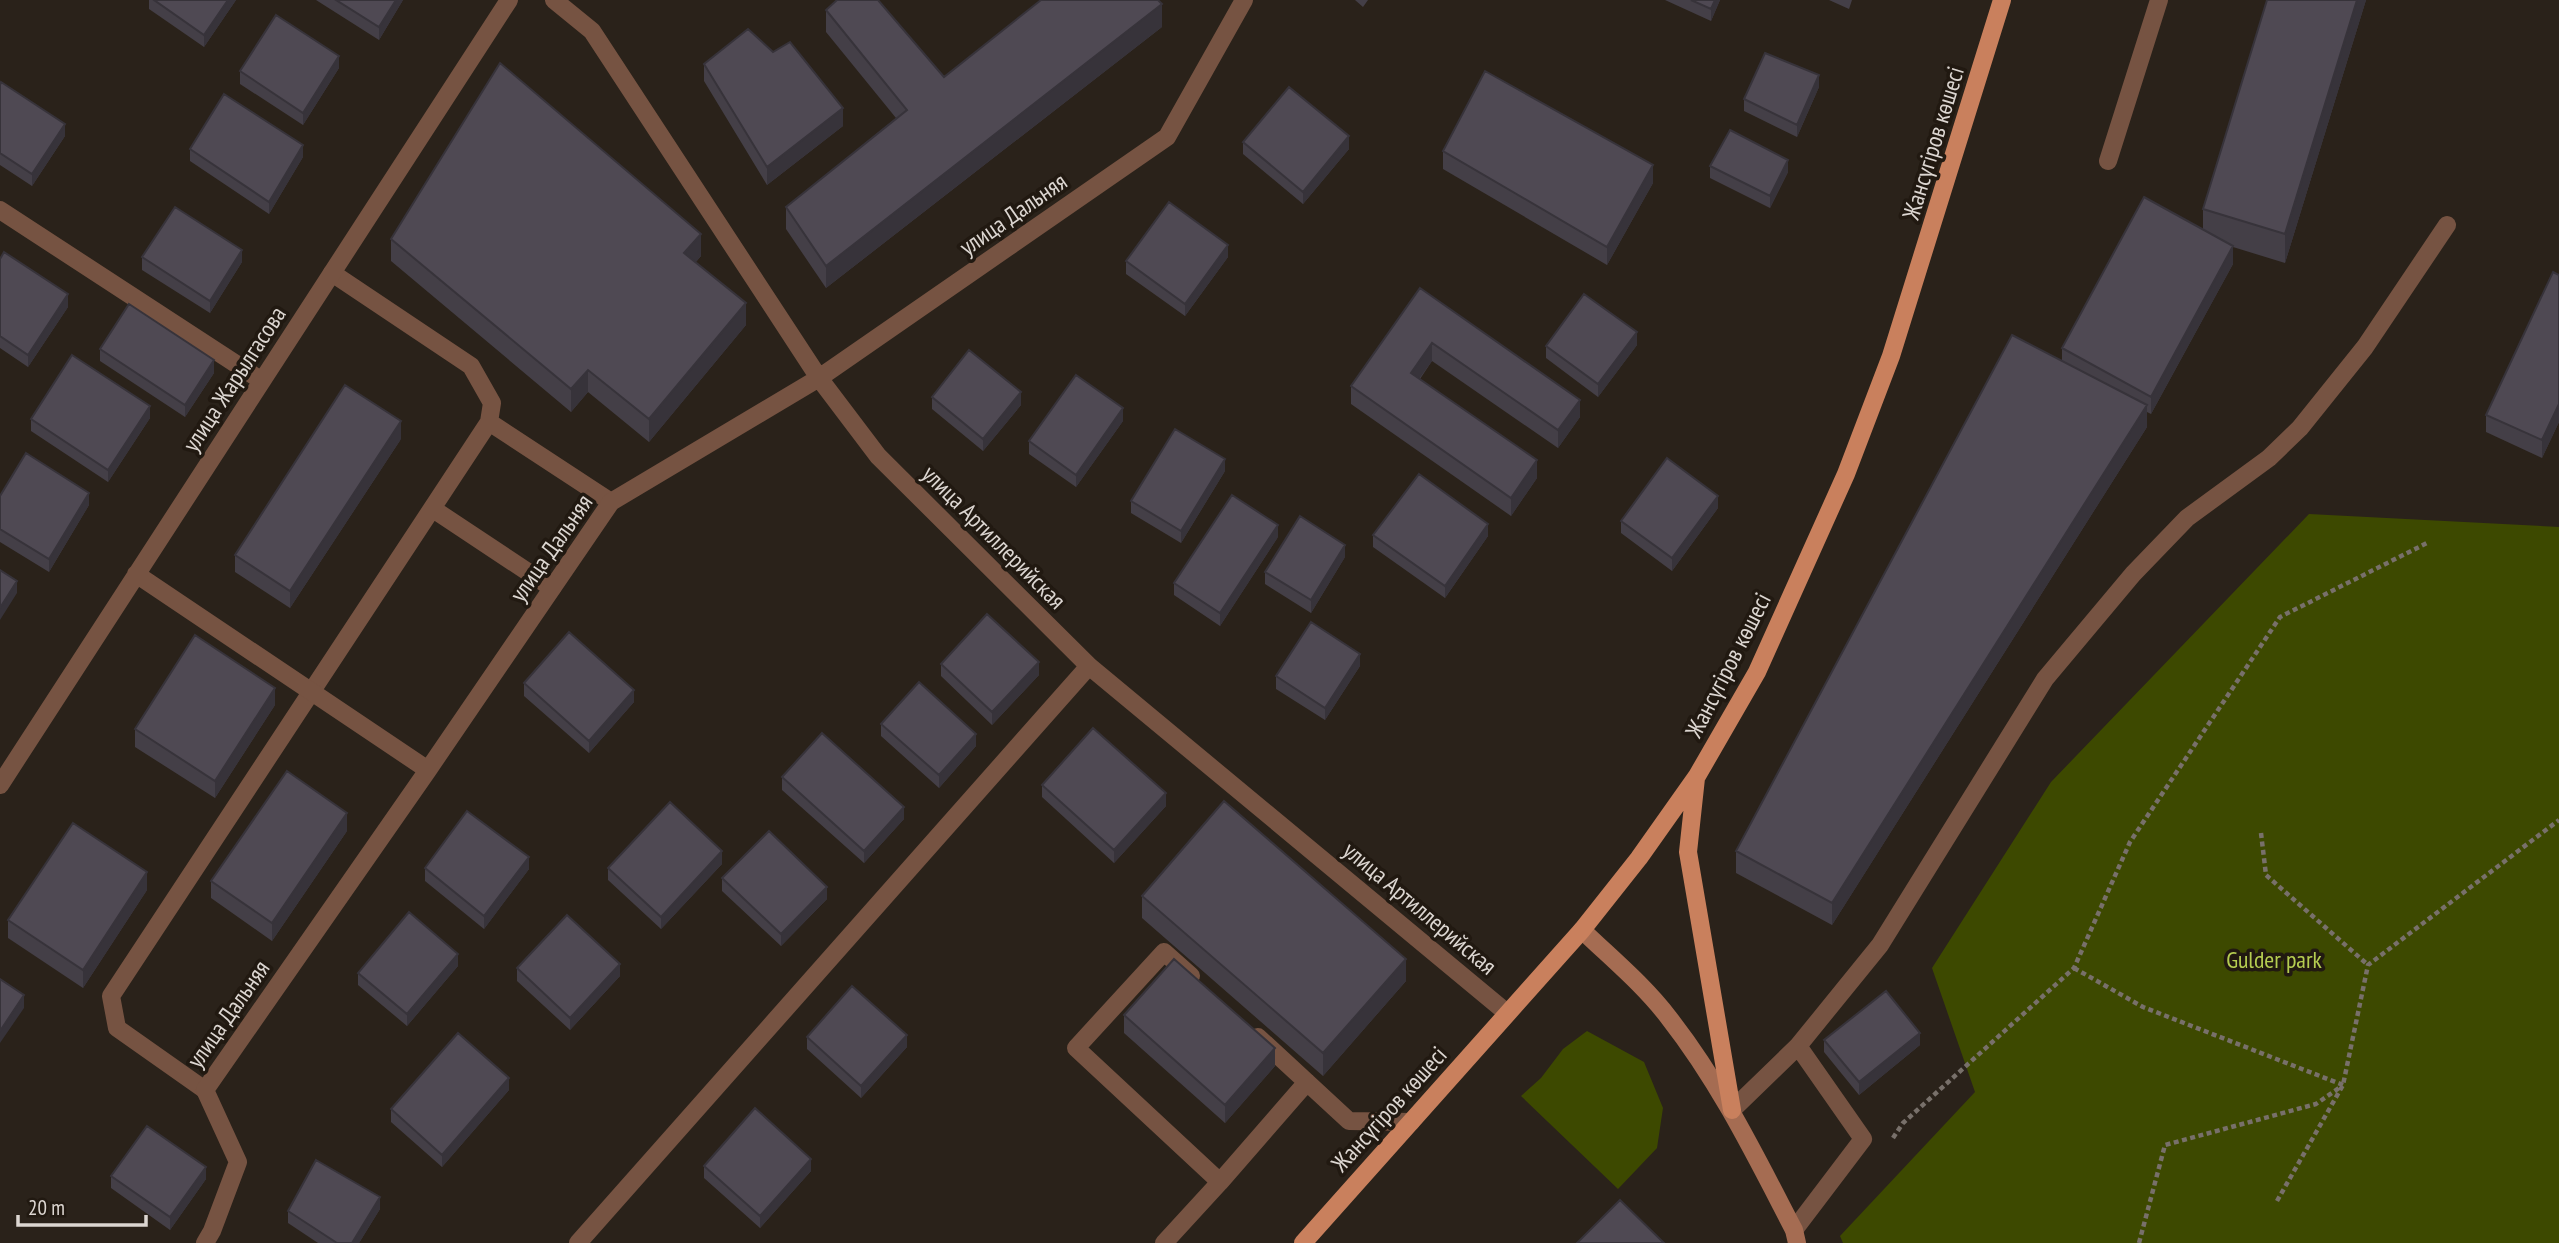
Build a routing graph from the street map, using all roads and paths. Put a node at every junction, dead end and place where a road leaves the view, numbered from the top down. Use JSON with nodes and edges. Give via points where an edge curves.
{"nodes":[{"id":1,"x":509,"y":0,"type":"edge"},
{"id":2,"x":554,"y":0,"type":"edge"},
{"id":3,"x":1244,"y":0,"type":"edge"},
{"id":4,"x":2002,"y":0,"type":"edge"},
{"id":5,"x":2159,"y":0,"type":"edge"},
{"id":6,"x":2108,"y":160,"type":"dead end"},
{"id":7,"x":0,"y":210,"type":"edge"},
{"id":8,"x":2447,"y":225,"type":"dead end"},
{"id":9,"x":332,"y":273,"type":"junction"},
{"id":10,"x":819,"y":378,"type":"junction"},
{"id":11,"x":262,"y":381,"type":"junction"},
{"id":12,"x":489,"y":422,"type":"junction"},
{"id":13,"x":611,"y":502,"type":"junction"},
{"id":14,"x":433,"y":509,"type":"junction"},
{"id":15,"x":2427,"y":543,"type":"dead end"},
{"id":16,"x":136,"y":574,"type":"junction"},
{"id":17,"x":552,"y":588,"type":"junction"},
{"id":18,"x":1089,"y":666,"type":"junction"},
{"id":19,"x":311,"y":691,"type":"junction"},
{"id":20,"x":428,"y":770,"type":"junction"},
{"id":21,"x":1697,"y":776,"type":"junction"},
{"id":22,"x":0,"y":785,"type":"edge"},
{"id":23,"x":2559,"y":820,"type":"edge"},
{"id":24,"x":2261,"y":833,"type":"dead end"},
{"id":25,"x":1582,"y":930,"type":"junction"},
{"id":26,"x":2368,"y":965,"type":"junction"},
{"id":27,"x":2074,"y":968,"type":"junction"},
{"id":28,"x":1205,"y":989,"type":"edge"},
{"id":29,"x":1507,"y":1013,"type":"junction"},
{"id":30,"x":1246,"y":1026,"type":"edge"},
{"id":31,"x":1798,"y":1046,"type":"junction"},
{"id":32,"x":1307,"y":1082,"type":"junction"},
{"id":33,"x":2343,"y":1086,"type":"junction"},
{"id":34,"x":205,"y":1090,"type":"junction"},
{"id":35,"x":1732,"y":1110,"type":"junction"},
{"id":36,"x":1411,"y":1122,"type":"junction"},
{"id":37,"x":1887,"y":1147,"type":"dead end"},
{"id":38,"x":1220,"y":1182,"type":"junction"},
{"id":39,"x":2277,"y":1201,"type":"dead end"},
{"id":40,"x":1795,"y":1237,"type":"edge"},
{"id":41,"x":205,"y":1243,"type":"edge"},
{"id":42,"x":578,"y":1243,"type":"edge"},
{"id":43,"x":1164,"y":1243,"type":"edge"},
{"id":44,"x":1303,"y":1243,"type":"edge"},
{"id":45,"x":2139,"y":1243,"type":"edge"}],
"edges":[{"from":1,"to":9,"type":"street","name":"улица Жарылгасова"},
{"from":2,"to":10,"type":"street","name":"улица Артиллерийская","via":[[592,31]]},
{"from":3,"to":10,"type":"street","name":"улица Дальняя","via":[[1167,137]]},
{"from":4,"to":21,"type":"main road","name":"Жансүгіров көшесі","via":[[1891,356],[1846,474],[1757,672]]},
{"from":5,"to":6,"type":"street"},
{"from":7,"to":11,"type":"street"},
{"from":8,"to":31,"type":"street","via":[[2365,347],[2300,428],[2269,458],[2187,519],[2133,574],[2045,679],[1880,945]]},
{"from":9,"to":11,"type":"street","name":"улица Жарылгасова"},
{"from":9,"to":12,"type":"street","via":[[471,366],[492,403]]},
{"from":10,"to":13,"type":"street","name":"улица Дальняя"},
{"from":10,"to":18,"type":"street","name":"улица Артиллерийская","via":[[878,456]]},
{"from":11,"to":16,"type":"street","name":"улица Жарылгасова"},
{"from":12,"to":13,"type":"street"},
{"from":12,"to":14,"type":"street"},
{"from":13,"to":17,"type":"street","name":"улица Дальняя"},
{"from":14,"to":17,"type":"street"},
{"from":14,"to":19,"type":"street"},
{"from":15,"to":27,"type":"path","via":[[2280,617],[2130,842]]},
{"from":16,"to":19,"type":"street"},
{"from":16,"to":22,"type":"street","name":"улица Жарылгасова"},
{"from":17,"to":20,"type":"street","name":"улица Дальняя"},
{"from":18,"to":29,"type":"street","name":"улица Артиллерийская"},
{"from":18,"to":42,"type":"street"},
{"from":19,"to":20,"type":"street"},
{"from":19,"to":34,"type":"street","via":[[111,996],[117,1028]]},
{"from":20,"to":34,"type":"street","name":"улица Дальняя"},
{"from":21,"to":25,"type":"main road","name":"Жансүгіров көшесі"},
{"from":21,"to":35,"type":"main road","via":[[1688,852]]},
{"from":23,"to":26,"type":"path"},
{"from":24,"to":26,"type":"path","via":[[2266,875]]},
{"from":25,"to":29,"type":"main road","name":"Жансүгіров көшесі"},
{"from":25,"to":35,"type":"main road","via":[[1669,1017]]},
{"from":26,"to":33,"type":"path"},
{"from":27,"to":33,"type":"path","via":[[2143,1007]]},
{"from":27,"to":37,"type":"path","via":[[1903,1123]]},
{"from":28,"to":38,"type":"street","via":[[1164,952],[1076,1048]]},
{"from":29,"to":36,"type":"main road","name":"Жансүгіров көшесі"},
{"from":30,"to":32,"type":"street"},
{"from":31,"to":35,"type":"street"},
{"from":31,"to":40,"type":"street","via":[[1863,1139]]},
{"from":32,"to":36,"type":"street","via":[[1349,1122]]},
{"from":32,"to":38,"type":"street"},
{"from":33,"to":39,"type":"path"},
{"from":33,"to":45,"type":"path","via":[[2316,1104],[2165,1145]]},
{"from":34,"to":41,"type":"street","name":"улица Дальняя","via":[[238,1162]]},
{"from":35,"to":40,"type":"main road"},
{"from":36,"to":44,"type":"main road","name":"Жансүгіров көшесі"},
{"from":38,"to":43,"type":"street"}]}
